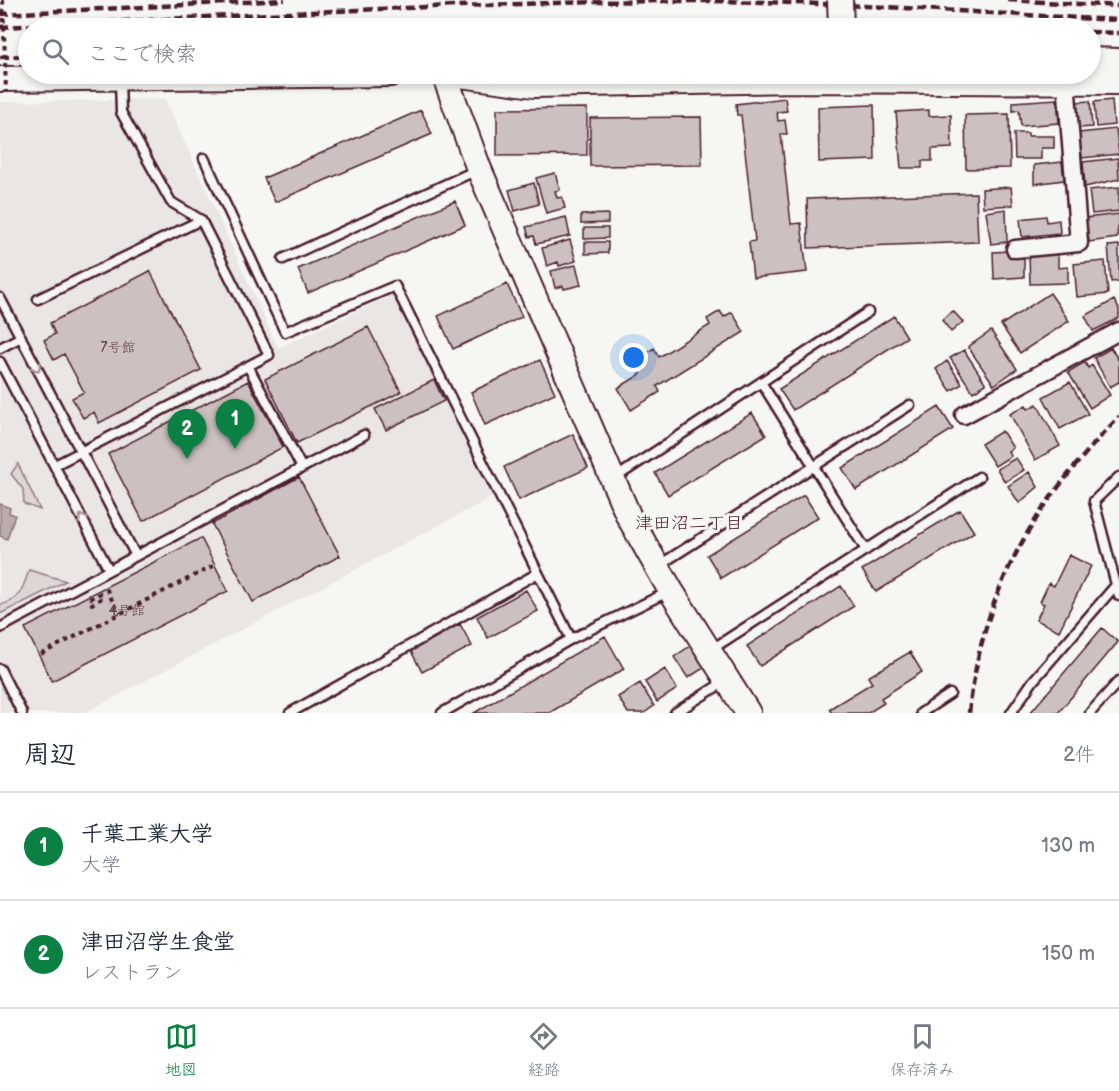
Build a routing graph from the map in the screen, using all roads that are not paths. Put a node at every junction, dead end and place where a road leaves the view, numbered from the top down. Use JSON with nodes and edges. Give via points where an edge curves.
{"nodes":[{"id":1,"x":840,"y":0,"type":"edge"},
{"id":2,"x":841,"y":18,"type":"edge"},
{"id":3,"x":1101,"y":60,"type":"edge"},
{"id":4,"x":1119,"y":61,"type":"edge"},
{"id":5,"x":1101,"y":82,"type":"edge"},
{"id":6,"x":1119,"y":82,"type":"edge"},
{"id":7,"x":20,"y":84,"type":"edge"},
{"id":8,"x":120,"y":84,"type":"edge"},
{"id":9,"x":448,"y":84,"type":"edge"},
{"id":10,"x":527,"y":84,"type":"edge"},
{"id":11,"x":587,"y":84,"type":"edge"},
{"id":12,"x":1066,"y":84,"type":"edge"},
{"id":13,"x":3,"y":85,"type":"edge"},
{"id":14,"x":204,"y":158,"type":"dead end"},
{"id":15,"x":479,"y":169,"type":"junction"},
{"id":16,"x":201,"y":220,"type":"junction"},
{"id":17,"x":1015,"y":249,"type":"dead end"},
{"id":18,"x":282,"y":259,"type":"dead end"},
{"id":19,"x":0,"y":297,"type":"edge"},
{"id":20,"x":38,"y":298,"type":"dead end"},
{"id":21,"x":868,"y":312,"type":"dead end"},
{"id":22,"x":1119,"y":332,"type":"edge"},
{"id":23,"x":21,"y":337,"type":"junction"},
{"id":24,"x":0,"y":348,"type":"edge"},
{"id":25,"x":0,"y":362,"type":"edge"},
{"id":26,"x":248,"y":366,"type":"junction"},
{"id":27,"x":761,"y":382,"type":"junction"},
{"id":28,"x":910,"y":405,"type":"dead end"},
{"id":29,"x":964,"y":415,"type":"dead end"},
{"id":30,"x":364,"y":435,"type":"dead end"},
{"id":31,"x":81,"y":451,"type":"junction"},
{"id":32,"x":55,"y":465,"type":"junction"},
{"id":33,"x":814,"y":466,"type":"junction"},
{"id":34,"x":302,"y":468,"type":"junction"},
{"id":35,"x":979,"y":477,"type":"dead end"},
{"id":36,"x":1119,"y":477,"type":"edge"},
{"id":37,"x":613,"y":479,"type":"junction"},
{"id":38,"x":866,"y":550,"type":"junction"},
{"id":39,"x":136,"y":556,"type":"junction"},
{"id":40,"x":657,"y":566,"type":"junction"},
{"id":41,"x":109,"y":570,"type":"junction"},
{"id":42,"x":538,"y":573,"type":"junction"},
{"id":43,"x":1116,"y":585,"type":"junction"},
{"id":44,"x":671,"y":591,"type":"junction"},
{"id":45,"x":1119,"y":596,"type":"edge"},
{"id":46,"x":0,"y":628,"type":"edge"},
{"id":47,"x":571,"y":639,"type":"junction"},
{"id":48,"x":709,"y":651,"type":"junction"},
{"id":49,"x":0,"y":669,"type":"edge"},
{"id":50,"x":727,"y":680,"type":"junction"},
{"id":51,"x":1119,"y":681,"type":"edge"},
{"id":52,"x":950,"y":694,"type":"dead end"},
{"id":53,"x":22,"y":713,"type":"edge"},
{"id":54,"x":290,"y":713,"type":"edge"},
{"id":55,"x":442,"y":713,"type":"edge"},
{"id":56,"x":675,"y":713,"type":"edge"},
{"id":57,"x":748,"y":713,"type":"edge"},
{"id":58,"x":921,"y":713,"type":"edge"},
{"id":59,"x":1011,"y":713,"type":"edge"},
{"id":60,"x":1090,"y":713,"type":"edge"}],
"edges":[{"from":1,"to":2,"type":"street","bridge":true},
{"from":3,"to":4,"type":"street"},
{"from":5,"to":6,"type":"street"},
{"from":7,"to":13,"type":"street"},
{"from":8,"to":16,"type":"lane","via":[[121,112],[171,202]]},
{"from":9,"to":15,"type":"street"},
{"from":10,"to":11,"type":"street"},
{"from":12,"to":17,"type":"street","via":[[1079,243]]},
{"from":14,"to":42,"type":"lane","via":[[285,332],[395,286]]},
{"from":15,"to":18,"type":"lane"},
{"from":15,"to":37,"type":"street"},
{"from":16,"to":20,"type":"lane"},
{"from":16,"to":26,"type":"lane","via":[[269,355]]},
{"from":19,"to":23,"type":"lane"},
{"from":21,"to":27,"type":"lane"},
{"from":22,"to":29,"type":"street"},
{"from":23,"to":24,"type":"lane"},
{"from":23,"to":31,"type":"lane","one_way":true},
{"from":25,"to":32,"type":"lane"},
{"from":26,"to":31,"type":"lane"},
{"from":26,"to":34,"type":"lane"},
{"from":27,"to":33,"type":"lane"},
{"from":27,"to":37,"type":"lane"},
{"from":28,"to":33,"type":"lane"},
{"from":30,"to":34,"type":"lane"},
{"from":31,"to":32,"type":"lane"},
{"from":31,"to":39,"type":"lane"},
{"from":41,"to":32,"type":"lane","one_way":true},
{"from":33,"to":38,"type":"lane"},
{"from":33,"to":40,"type":"lane"},
{"from":34,"to":39,"type":"lane"},
{"from":35,"to":38,"type":"lane"},
{"from":36,"to":43,"type":"lane","via":[[1094,501]]},
{"from":37,"to":40,"type":"street"},
{"from":38,"to":48,"type":"lane"},
{"from":39,"to":41,"type":"lane"},
{"from":40,"to":44,"type":"street"},
{"from":41,"to":46,"type":"lane"},
{"from":42,"to":47,"type":"lane"},
{"from":42,"to":54,"type":"lane"},
{"from":43,"to":45,"type":"lane"},
{"from":43,"to":59,"type":"lane","via":[[1033,681]]},
{"from":44,"to":47,"type":"lane"},
{"from":44,"to":48,"type":"street"},
{"from":47,"to":55,"type":"lane"},
{"from":48,"to":50,"type":"street"},
{"from":49,"to":53,"type":"lane"},
{"from":50,"to":56,"type":"lane"},
{"from":50,"to":57,"type":"street"},
{"from":51,"to":60,"type":"lane"},
{"from":52,"to":58,"type":"lane"}]}
